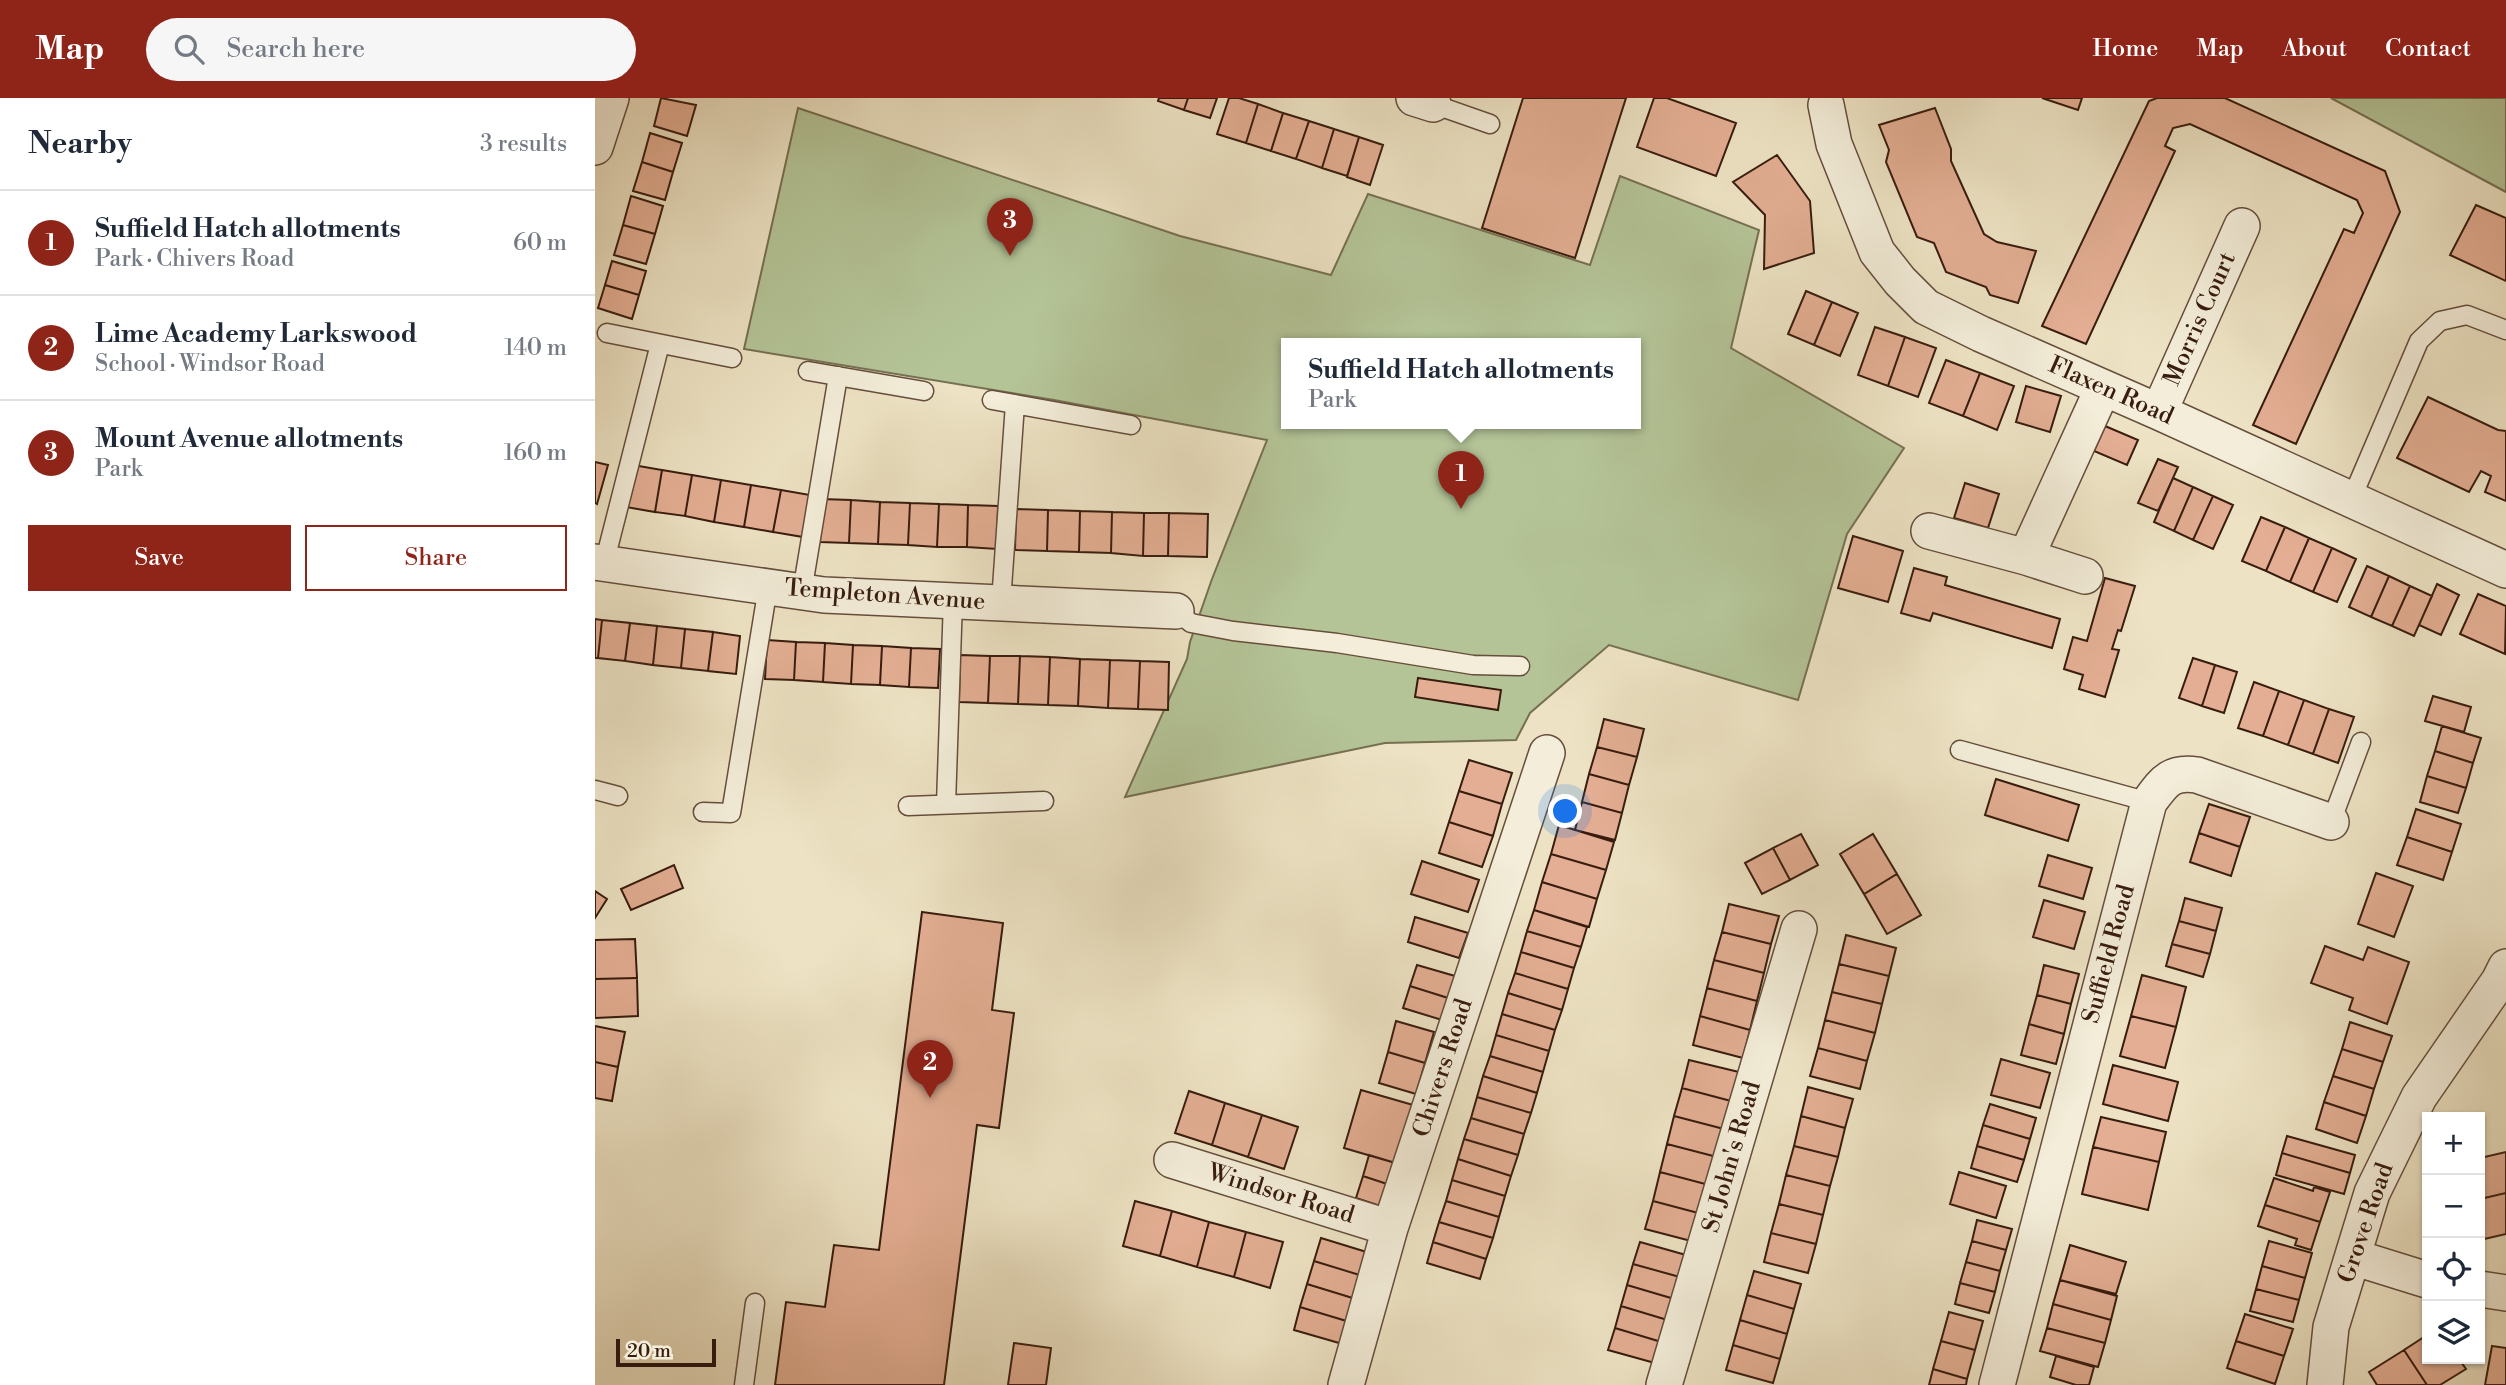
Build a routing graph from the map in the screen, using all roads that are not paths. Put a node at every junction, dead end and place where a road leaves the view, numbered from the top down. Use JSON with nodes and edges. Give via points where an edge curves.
{"nodes":[{"id":1,"x":611,"y":98,"type":"edge"},
{"id":2,"x":1825,"y":100,"type":"edge"},
{"id":3,"x":1423,"y":101,"type":"edge"},
{"id":4,"x":1490,"y":124,"type":"dead end"},
{"id":5,"x":595,"y":146,"type":"edge"},
{"id":6,"x":2242,"y":226,"type":"dead end"},
{"id":7,"x":2506,"y":330,"type":"edge"},
{"id":8,"x":607,"y":333,"type":"dead end"},
{"id":9,"x":660,"y":344,"type":"junction"},
{"id":10,"x":732,"y":358,"type":"dead end"},
{"id":11,"x":808,"y":371,"type":"dead end"},
{"id":12,"x":838,"y":376,"type":"junction"},
{"id":13,"x":2103,"y":388,"type":"junction"},
{"id":14,"x":924,"y":391,"type":"dead end"},
{"id":15,"x":992,"y":400,"type":"dead end"},
{"id":16,"x":1015,"y":404,"type":"junction"},
{"id":17,"x":2159,"y":412,"type":"junction"},
{"id":18,"x":1131,"y":425,"type":"dead end"},
{"id":19,"x":2351,"y":500,"type":"junction"},
{"id":20,"x":1929,"y":531,"type":"dead end"},
{"id":21,"x":2026,"y":557,"type":"junction"},
{"id":22,"x":600,"y":563,"type":"edge"},
{"id":23,"x":2506,"y":570,"type":"edge"},
{"id":24,"x":2085,"y":576,"type":"dead end"},
{"id":25,"x":768,"y":587,"type":"junction"},
{"id":26,"x":802,"y":592,"type":"junction"},
{"id":27,"x":953,"y":600,"type":"junction"},
{"id":28,"x":1002,"y":602,"type":"junction"},
{"id":29,"x":1177,"y":611,"type":"joint"},
{"id":30,"x":1520,"y":666,"type":"dead end"},
{"id":31,"x":2361,"y":741,"type":"dead end"},
{"id":32,"x":1960,"y":750,"type":"dead end"},
{"id":33,"x":1547,"y":753,"type":"dead end"},
{"id":34,"x":595,"y":790,"type":"edge"},
{"id":35,"x":618,"y":796,"type":"dead end"},
{"id":36,"x":1044,"y":801,"type":"dead end"},
{"id":37,"x":2149,"y":802,"type":"junction"},
{"id":38,"x":946,"y":804,"type":"junction"},
{"id":39,"x":908,"y":807,"type":"dead end"},
{"id":40,"x":703,"y":812,"type":"dead end"},
{"id":41,"x":2331,"y":822,"type":"joint"},
{"id":42,"x":1799,"y":929,"type":"dead end"},
{"id":43,"x":2506,"y":967,"type":"edge"},
{"id":44,"x":1172,"y":1160,"type":"dead end"},
{"id":45,"x":1390,"y":1228,"type":"junction"},
{"id":46,"x":2353,"y":1257,"type":"junction"},
{"id":47,"x":2422,"y":1278,"type":"edge"},
{"id":48,"x":2485,"y":1290,"type":"edge"},
{"id":49,"x":2506,"y":1293,"type":"edge"},
{"id":50,"x":755,"y":1303,"type":"dead end"},
{"id":51,"x":744,"y":1385,"type":"edge"},
{"id":52,"x":1346,"y":1385,"type":"edge"},
{"id":53,"x":1664,"y":1385,"type":"edge"},
{"id":54,"x":1997,"y":1385,"type":"edge"},
{"id":55,"x":2325,"y":1385,"type":"edge"}],
"edges":[{"from":1,"to":5,"type":"street"},
{"from":2,"to":13,"type":"street","name":"Flaxen Road","via":[[1834,144],[1877,252],[1900,281],[1926,307]]},
{"from":3,"to":4,"type":"lane"},
{"from":6,"to":17,"type":"street","name":"Morris Court"},
{"from":7,"to":19,"type":"lane","via":[[2467,315],[2439,321],[2420,341]]},
{"from":8,"to":9,"type":"lane"},
{"from":9,"to":10,"type":"lane"},
{"from":9,"to":22,"type":"lane"},
{"from":11,"to":12,"type":"lane"},
{"from":12,"to":14,"type":"lane"},
{"from":12,"to":26,"type":"lane"},
{"from":13,"to":17,"type":"street","name":"Flaxen Road"},
{"from":13,"to":21,"type":"street"},
{"from":15,"to":16,"type":"lane"},
{"from":16,"to":18,"type":"lane"},
{"from":16,"to":28,"type":"lane"},
{"from":17,"to":19,"type":"street","name":"Flaxen Road"},
{"from":19,"to":23,"type":"street","name":"Flaxen Road"},
{"from":20,"to":21,"type":"street"},
{"from":21,"to":24,"type":"street"},
{"from":22,"to":25,"type":"street","name":"Templeton Avenue"},
{"from":25,"to":26,"type":"street","name":"Templeton Avenue"},
{"from":25,"to":40,"type":"lane","via":[[731,813]]},
{"from":26,"to":27,"type":"street","name":"Templeton Avenue"},
{"from":27,"to":28,"type":"street","name":"Templeton Avenue"},
{"from":27,"to":38,"type":"lane"},
{"from":28,"to":29,"type":"street","name":"Templeton Avenue"},
{"from":29,"to":30,"type":"lane","via":[[1191,623],[1233,631],[1473,665]]},
{"from":31,"to":41,"type":"lane","name":"Suffield Road"},
{"from":32,"to":37,"type":"lane"},
{"from":33,"to":45,"type":"street","name":"Chivers Road"},
{"from":34,"to":35,"type":"lane"},
{"from":36,"to":38,"type":"lane"},
{"from":37,"to":41,"type":"street","name":"Suffield Road","via":[[2165,780],[2182,773]]},
{"from":37,"to":54,"type":"street","name":"Suffield Road"},
{"from":38,"to":39,"type":"lane"},
{"from":42,"to":53,"type":"street","name":"St John's Road"},
{"from":43,"to":46,"type":"street","name":"Grove Road","via":[[2419,1097],[2372,1193]]},
{"from":44,"to":45,"type":"street","name":"Windsor Road"},
{"from":45,"to":52,"type":"street","name":"Chivers Road"},
{"from":46,"to":47,"type":"street"},
{"from":46,"to":55,"type":"street","name":"Grove Road","via":[[2331,1327]]},
{"from":48,"to":49,"type":"street"},
{"from":50,"to":51,"type":"lane"}]}
